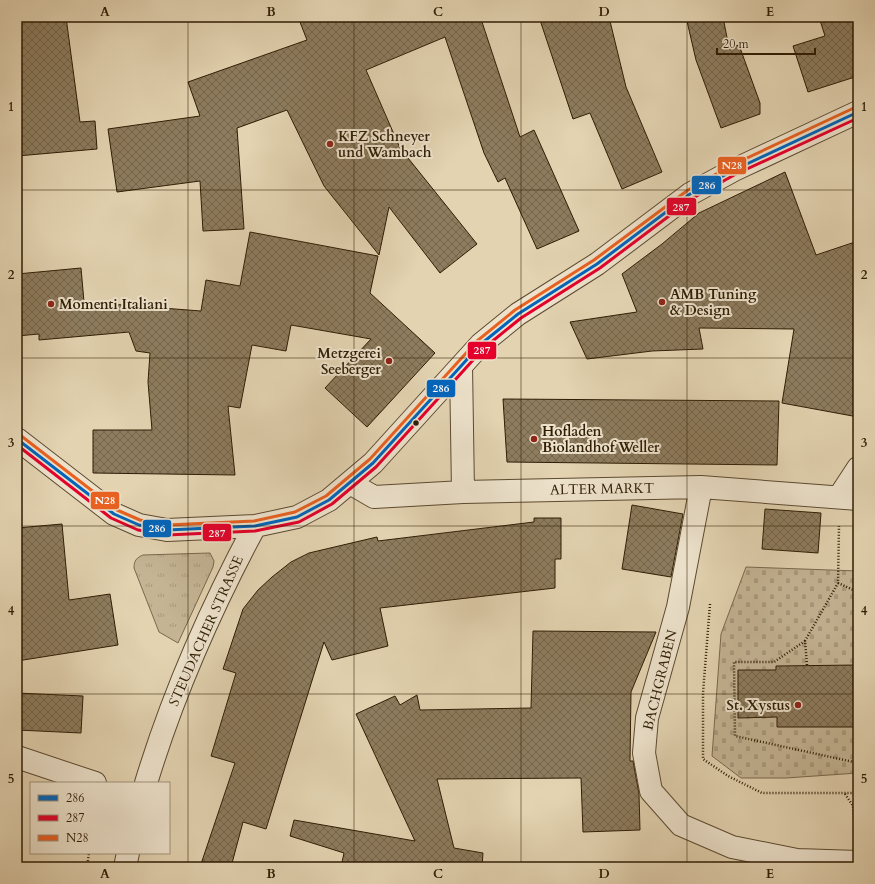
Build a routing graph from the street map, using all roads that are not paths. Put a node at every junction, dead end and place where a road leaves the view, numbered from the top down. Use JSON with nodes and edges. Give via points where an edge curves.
{"nodes":[{"id":1,"x":858,"y":112,"type":"edge"},
{"id":2,"x":461,"y":366,"type":"junction"},
{"id":3,"x":17,"y":439,"type":"edge"},
{"id":4,"x":858,"y":468,"type":"edge"},
{"id":5,"x":350,"y":483,"type":"junction"},
{"id":6,"x":701,"y":487,"type":"junction"},
{"id":7,"x":463,"y":492,"type":"junction"},
{"id":8,"x":849,"y":498,"type":"edge"},
{"id":9,"x":255,"y":526,"type":"junction"},
{"id":10,"x":17,"y":757,"type":"edge"},
{"id":11,"x":92,"y":782,"type":"edge"},
{"id":12,"x":146,"y":782,"type":"edge"},
{"id":13,"x":128,"y":854,"type":"edge"},
{"id":14,"x":856,"y":862,"type":"edge"},
{"id":15,"x":125,"y":867,"type":"edge"}],
"edges":[{"from":1,"to":2,"type":"street","via":[[734,170],[690,194],[597,264],[518,314],[480,344]]},
{"from":2,"to":5,"type":"street","via":[[373,463]]},
{"from":2,"to":7,"type":"street"},
{"from":3,"to":9,"type":"street","via":[[114,514],[139,525],[167,530]]},
{"from":4,"to":8,"type":"street"},
{"from":5,"to":7,"type":"street","name":"ALTER MARKT","via":[[374,497]]},
{"from":5,"to":9,"type":"street","via":[[329,500],[297,517]]},
{"from":6,"to":7,"type":"street","name":"ALTER MARKT"},
{"from":6,"to":8,"type":"street","name":"ALTER MARKT"},
{"from":6,"to":14,"type":"street","name":"BACHGRABEN","via":[[678,607],[647,718],[644,753],[652,791],[681,825],[732,847],[797,860]]},
{"from":9,"to":12,"type":"street","name":"STEUDACHER STRASSE","via":[[186,667]]},
{"from":10,"to":11,"type":"street"},
{"from":13,"to":15,"type":"street"}]}
